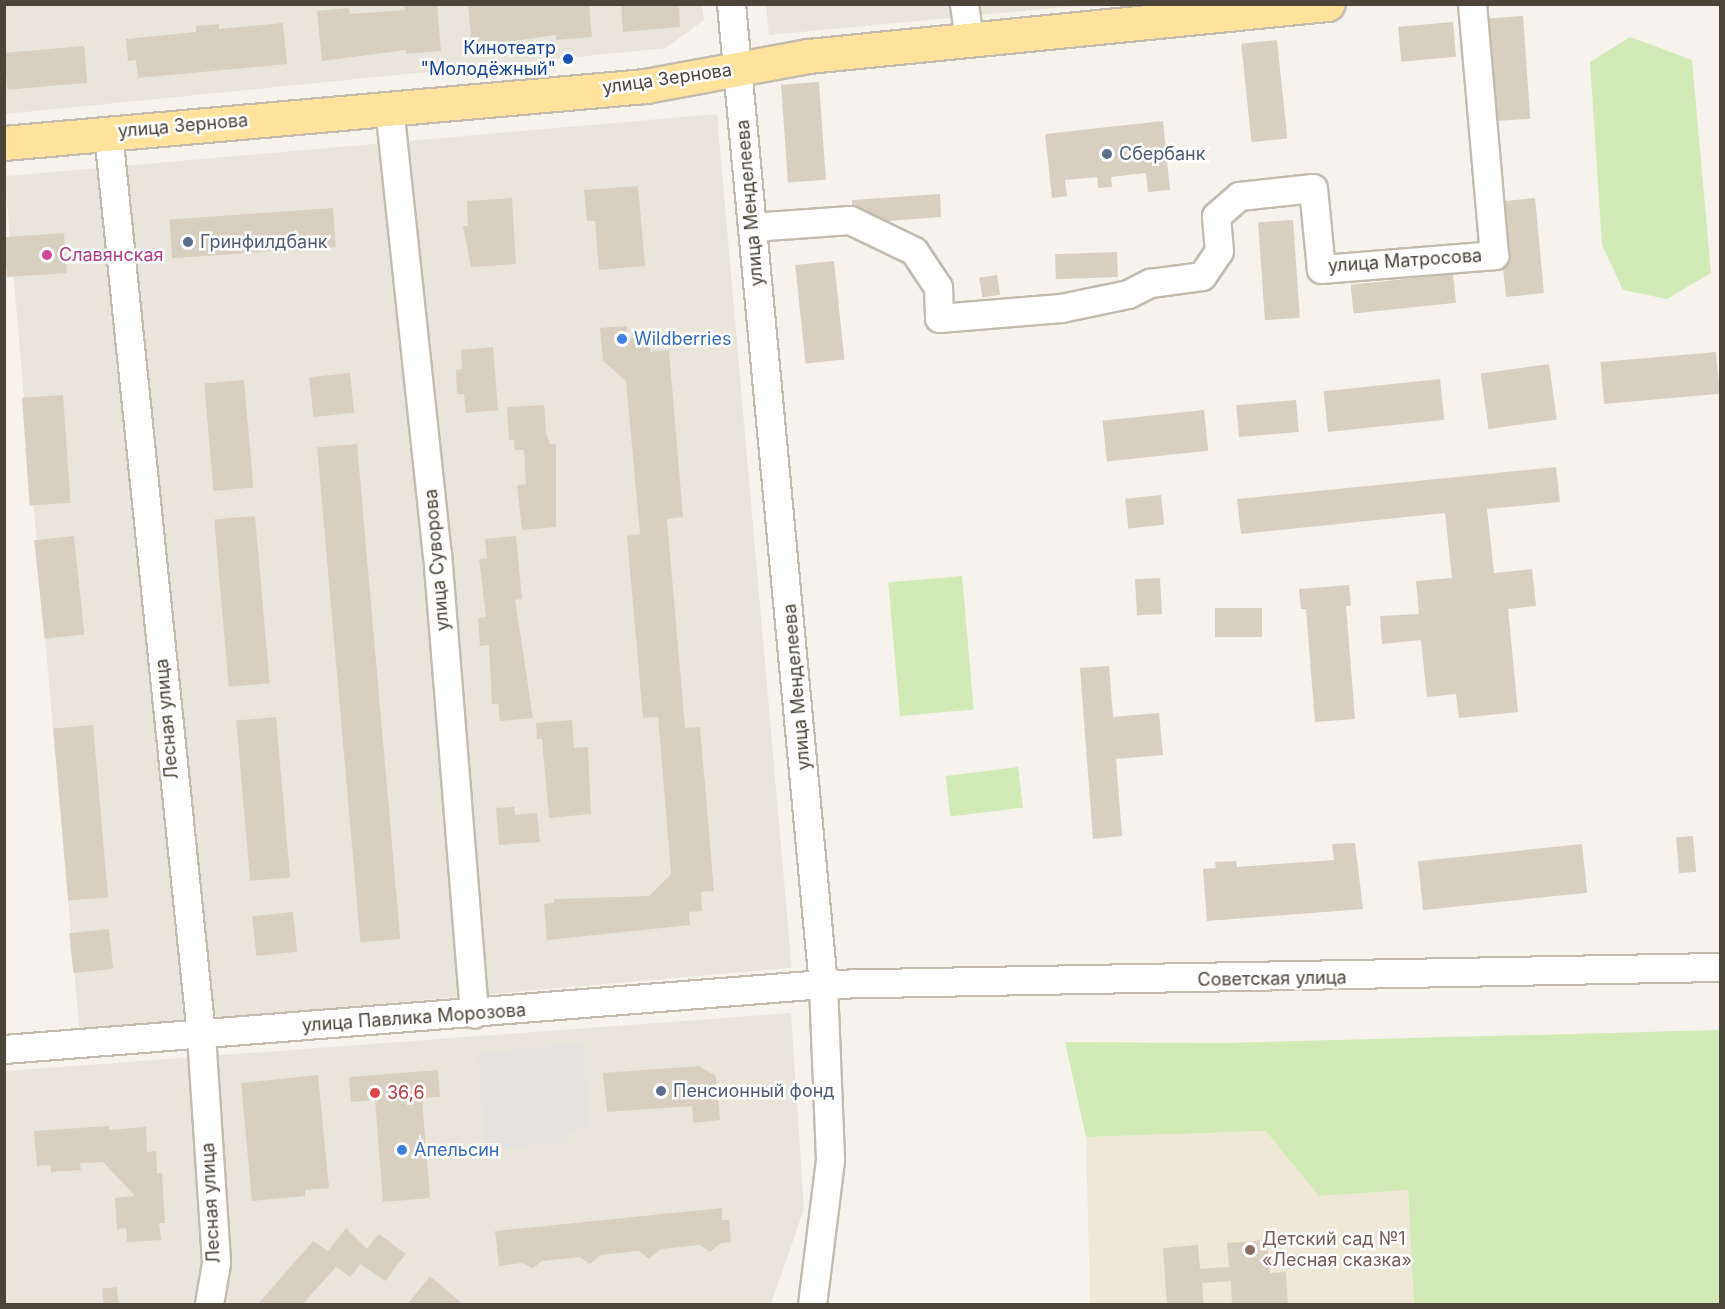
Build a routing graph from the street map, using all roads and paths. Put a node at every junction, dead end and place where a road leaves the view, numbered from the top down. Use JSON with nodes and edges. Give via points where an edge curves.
{"nodes":[{"id":1,"x":731,"y":4,"type":"edge"},
{"id":2,"x":964,"y":4,"type":"edge"},
{"id":3,"x":1327,"y":4,"type":"edge"},
{"id":4,"x":1472,"y":4,"type":"edge"},
{"id":5,"x":969,"y":40,"type":"junction"},
{"id":6,"x":737,"y":69,"type":"junction"},
{"id":7,"x":389,"y":107,"type":"junction"},
{"id":8,"x":108,"y":133,"type":"junction"},
{"id":9,"x":4,"y":143,"type":"edge"},
{"id":10,"x":752,"y":227,"type":"junction"},
{"id":11,"x":1720,"y":967,"type":"edge"},
{"id":12,"x":823,"y":984,"type":"junction"},
{"id":13,"x":474,"y":1014,"type":"junction"},
{"id":14,"x":201,"y":1035,"type":"junction"},
{"id":15,"x":4,"y":1049,"type":"edge"},
{"id":16,"x":208,"y":1305,"type":"edge"},
{"id":17,"x":812,"y":1305,"type":"edge"}],
"edges":[{"from":1,"to":6,"type":"street","name":"улица Менделеева"},
{"from":2,"to":5,"type":"street"},
{"from":3,"to":5,"type":"main road","name":"улица Зернова"},
{"from":4,"to":10,"type":"street","name":"улица Матросова","via":[[1494,255],[1321,269],[1313,188],[1239,196],[1216,216],[1219,251],[1202,276],[1150,283],[1128,294],[1061,308],[939,318],[938,287],[914,251],[850,220]]},
{"from":5,"to":6,"type":"main road","name":"улица Зернова","via":[[808,56]]},
{"from":6,"to":7,"type":"main road","name":"улица Зернова","via":[[645,86]]},
{"from":6,"to":10,"type":"street","name":"улица Менделеева"},
{"from":7,"to":8,"type":"main road","name":"улица Зернова"},
{"from":7,"to":13,"type":"street","name":"улица Суворова","via":[[436,541]]},
{"from":8,"to":9,"type":"main road","name":"улица Зернова"},
{"from":8,"to":14,"type":"street","name":"Лесная улица"},
{"from":10,"to":12,"type":"street","name":"улица Менделеева"},
{"from":11,"to":12,"type":"street","name":"Советская улица"},
{"from":12,"to":13,"type":"street","name":"улица Павлика Морозова"},
{"from":12,"to":17,"type":"street","name":"улица Менделеева","via":[[830,1160]]},
{"from":13,"to":14,"type":"street","name":"улица Павлика Морозова"},
{"from":14,"to":15,"type":"street","name":"улица Павлика Морозова"},
{"from":14,"to":16,"type":"street","name":"Лесная улица","via":[[216,1263]]}]}
